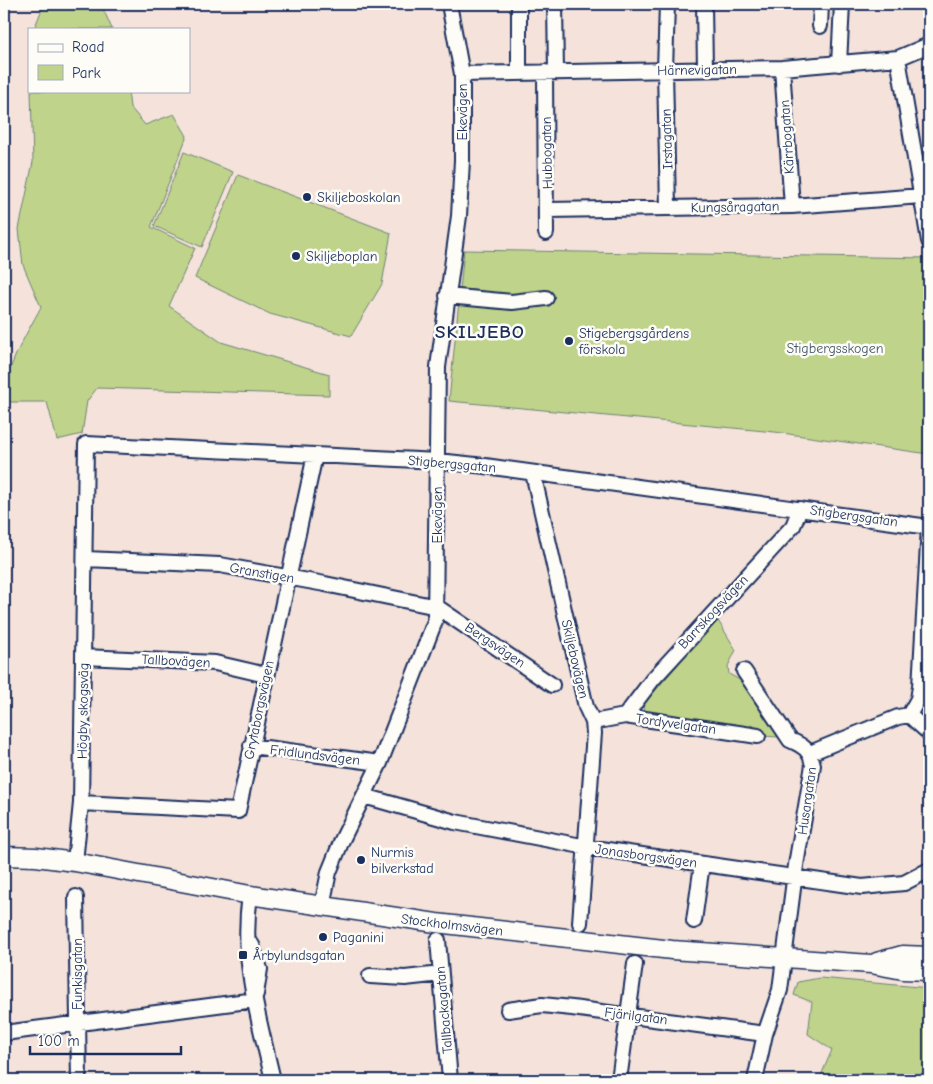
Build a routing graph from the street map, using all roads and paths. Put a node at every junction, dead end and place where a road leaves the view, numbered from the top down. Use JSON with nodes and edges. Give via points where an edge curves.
{"nodes":[{"id":1,"x":449,"y":4,"type":"edge"},
{"id":2,"x":518,"y":4,"type":"edge"},
{"id":3,"x":554,"y":4,"type":"edge"},
{"id":4,"x":667,"y":4,"type":"edge"},
{"id":5,"x":704,"y":4,"type":"edge"},
{"id":6,"x":821,"y":4,"type":"edge"},
{"id":7,"x":842,"y":4,"type":"edge"},
{"id":8,"x":820,"y":26,"type":"dead end"},
{"id":9,"x":929,"y":45,"type":"edge"},
{"id":10,"x":898,"y":58,"type":"junction"},
{"id":11,"x":839,"y":64,"type":"junction"},
{"id":12,"x":782,"y":68,"type":"junction"},
{"id":13,"x":705,"y":69,"type":"junction"},
{"id":14,"x":665,"y":70,"type":"junction"},
{"id":15,"x":519,"y":72,"type":"junction"},
{"id":16,"x":550,"y":72,"type":"junction"},
{"id":17,"x":462,"y":74,"type":"junction"},
{"id":18,"x":921,"y":196,"type":"junction"},
{"id":19,"x":792,"y":206,"type":"junction"},
{"id":20,"x":668,"y":208,"type":"junction"},
{"id":21,"x":548,"y":210,"type":"junction"},
{"id":22,"x":546,"y":233,"type":"dead end"},
{"id":23,"x":929,"y":241,"type":"edge"},
{"id":24,"x":447,"y":296,"type":"junction"},
{"id":25,"x":546,"y":298,"type":"dead end"},
{"id":26,"x":315,"y":455,"type":"junction"},
{"id":27,"x":438,"y":461,"type":"junction"},
{"id":28,"x":533,"y":473,"type":"junction"},
{"id":29,"x":800,"y":509,"type":"junction"},
{"id":30,"x":929,"y":527,"type":"edge"},
{"id":31,"x":86,"y":559,"type":"junction"},
{"id":32,"x":289,"y":578,"type":"junction"},
{"id":33,"x":436,"y":607,"type":"junction"},
{"id":34,"x":84,"y":657,"type":"junction"},
{"id":35,"x":744,"y":670,"type":"dead end"},
{"id":36,"x":266,"y":675,"type":"junction"},
{"id":37,"x":552,"y":685,"type":"dead end"},
{"id":38,"x":909,"y":715,"type":"junction"},
{"id":39,"x":625,"y":716,"type":"junction"},
{"id":40,"x":593,"y":722,"type":"junction"},
{"id":41,"x":929,"y":733,"type":"edge"},
{"id":42,"x":758,"y":736,"type":"dead end"},
{"id":43,"x":251,"y":746,"type":"junction"},
{"id":44,"x":810,"y":753,"type":"junction"},
{"id":45,"x":380,"y":763,"type":"junction"},
{"id":46,"x":364,"y":796,"type":"junction"},
{"id":47,"x":81,"y":803,"type":"junction"},
{"id":48,"x":4,"y":846,"type":"edge"},
{"id":49,"x":587,"y":848,"type":"junction"},
{"id":50,"x":4,"y":856,"type":"edge"},
{"id":51,"x":36,"y":857,"type":"junction"},
{"id":52,"x":75,"y":862,"type":"junction"},
{"id":53,"x":702,"y":864,"type":"junction"},
{"id":54,"x":929,"y":870,"type":"edge"},
{"id":55,"x":796,"y":877,"type":"junction"},
{"id":56,"x":250,"y":896,"type":"junction"},
{"id":57,"x":76,"y":897,"type":"dead end"},
{"id":58,"x":322,"y":906,"type":"junction"},
{"id":59,"x":694,"y":921,"type":"dead end"},
{"id":60,"x":580,"y":923,"type":"dead end"},
{"id":61,"x":438,"y":940,"type":"dead end"},
{"id":62,"x":786,"y":956,"type":"junction"},
{"id":63,"x":929,"y":956,"type":"edge"},
{"id":64,"x":635,"y":964,"type":"dead end"},
{"id":65,"x":871,"y":964,"type":"junction"},
{"id":66,"x":929,"y":971,"type":"edge"},
{"id":67,"x":441,"y":974,"type":"junction"},
{"id":68,"x":370,"y":976,"type":"dead end"},
{"id":69,"x":255,"y":1000,"type":"junction"},
{"id":70,"x":508,"y":1010,"type":"dead end"},
{"id":71,"x":628,"y":1014,"type":"junction"},
{"id":72,"x":77,"y":1023,"type":"junction"},
{"id":73,"x":4,"y":1033,"type":"edge"},
{"id":74,"x":765,"y":1034,"type":"junction"},
{"id":75,"x":78,"y":1080,"type":"edge"},
{"id":76,"x":273,"y":1080,"type":"edge"},
{"id":77,"x":450,"y":1080,"type":"edge"},
{"id":78,"x":619,"y":1080,"type":"edge"},
{"id":79,"x":755,"y":1080,"type":"edge"}],
"edges":[{"from":1,"to":17,"type":"street","name":"Ekevägen"},
{"from":2,"to":15,"type":"street"},
{"from":3,"to":16,"type":"street","name":"Hubbogatan"},
{"from":4,"to":14,"type":"street","name":"Irstagatan"},
{"from":5,"to":13,"type":"street"},
{"from":6,"to":8,"type":"street"},
{"from":7,"to":11,"type":"street"},
{"from":9,"to":10,"type":"street","name":"Härnevigatan"},
{"from":10,"to":11,"type":"street","name":"Härnevigatan"},
{"from":10,"to":18,"type":"street"},
{"from":11,"to":12,"type":"street","name":"Härnevigatan"},
{"from":12,"to":13,"type":"street","name":"Härnevigatan"},
{"from":12,"to":19,"type":"street","name":"Kärrbogatan"},
{"from":13,"to":14,"type":"street","name":"Härnevigatan"},
{"from":14,"to":16,"type":"street","name":"Härnevigatan"},
{"from":14,"to":20,"type":"street","name":"Irstagatan"},
{"from":15,"to":16,"type":"street","name":"Härnevigatan"},
{"from":15,"to":17,"type":"street","name":"Härnevigatan"},
{"from":16,"to":21,"type":"street","name":"Hubbogatan"},
{"from":17,"to":24,"type":"street","name":"Ekevägen","via":[[459,216]]},
{"from":18,"to":19,"type":"street","name":"Kungsåragatan"},
{"from":18,"to":23,"type":"street"},
{"from":19,"to":20,"type":"street","name":"Kungsåragatan"},
{"from":20,"to":21,"type":"street","name":"Kungsåragatan"},
{"from":21,"to":22,"type":"street","name":"Hubbogatan"},
{"from":24,"to":25,"type":"street","via":[[512,302]]},
{"from":24,"to":27,"type":"street","name":"Ekevägen","via":[[438,367]]},
{"from":26,"to":27,"type":"street","name":"Stigbergsgatan"},
{"from":26,"to":31,"type":"street","name":"Stigbergsgatan","via":[[86,444]]},
{"from":26,"to":32,"type":"street","name":"Grytaborgsvägen"},
{"from":27,"to":28,"type":"street","name":"Stigbergsgatan"},
{"from":27,"to":33,"type":"street","name":"Ekevägen"},
{"from":28,"to":29,"type":"street","name":"Stigbergsgatan"},
{"from":28,"to":40,"type":"street","name":"Skiljebovägen","via":[[586,707]]},
{"from":29,"to":30,"type":"street","name":"Stigbergsgatan"},
{"from":29,"to":39,"type":"street","name":"Barrskogsvägen","via":[[793,526],[653,679]]},
{"from":30,"to":38,"type":"street","via":[[920,687],[918,699]]},
{"from":31,"to":32,"type":"street","name":"Granstigen","via":[[220,565]]},
{"from":31,"to":34,"type":"street","name":"Högby skogsväg"},
{"from":32,"to":33,"type":"street","name":"Granstigen"},
{"from":32,"to":36,"type":"street","name":"Grytaborgsvägen"},
{"from":33,"to":37,"type":"street","name":"Bergsvägen"},
{"from":33,"to":45,"type":"street","name":"Ekevägen","via":[[435,620]]},
{"from":34,"to":36,"type":"street","name":"Tallbovägen","via":[[215,663]]},
{"from":34,"to":47,"type":"street","name":"Högby skogsväg"},
{"from":35,"to":44,"type":"street","name":"Husargatan","via":[[790,740]]},
{"from":36,"to":43,"type":"street","name":"Grytaborgsvägen"},
{"from":38,"to":41,"type":"street"},
{"from":38,"to":44,"type":"street","via":[[898,716]]},
{"from":39,"to":40,"type":"street","name":"Tordyvelgatan"},
{"from":39,"to":42,"type":"street","name":"Tordyvelgatan"},
{"from":40,"to":49,"type":"street","name":"Skiljebovägen"},
{"from":43,"to":45,"type":"street","name":"Fridlundsvägen"},
{"from":43,"to":47,"type":"street","name":"Grytaborgsvägen","via":[[238,811]]},
{"from":44,"to":55,"type":"street","name":"Husargatan","via":[[813,765]]},
{"from":45,"to":46,"type":"street","name":"Ekevägen"},
{"from":46,"to":49,"type":"street","name":"Jonasborgsvägen","via":[[455,822]]},
{"from":46,"to":58,"type":"street","name":"Ekevägen","via":[[329,872]]},
{"from":47,"to":52,"type":"street","name":"Högby skogsväg"},
{"from":48,"to":51,"type":"main road","name":"Stockholmsvägen"},
{"from":49,"to":53,"type":"street","name":"Jonasborgsvägen"},
{"from":49,"to":60,"type":"street","name":"Skiljebovägen"},
{"from":50,"to":51,"type":"main road","name":"Stockholmsvägen"},
{"from":51,"to":52,"type":"main road","name":"Stockholmsvägen"},
{"from":52,"to":56,"type":"main road","name":"Stockholmsvägen"},
{"from":53,"to":55,"type":"street","name":"Jonasborgsvägen"},
{"from":53,"to":59,"type":"street"},
{"from":54,"to":55,"type":"street","name":"Jonasborgsvägen","via":[[904,883],[877,886]]},
{"from":55,"to":62,"type":"street","name":"Husargatan"},
{"from":56,"to":58,"type":"main road","name":"Stockholmsvägen"},
{"from":56,"to":69,"type":"street","via":[[248,969]]},
{"from":57,"to":72,"type":"street","name":"Funkisgatan"},
{"from":58,"to":62,"type":"main road","name":"Stockholmsvägen","via":[[586,942]]},
{"from":61,"to":67,"type":"street","name":"Tallbackagatan"},
{"from":62,"to":65,"type":"main road","name":"Stockholmsvägen"},
{"from":62,"to":74,"type":"street","name":"Husargatan","via":[[780,990]]},
{"from":63,"to":65,"type":"main road","name":"Stockholmsvägen","via":[[903,955]]},
{"from":64,"to":71,"type":"street"},
{"from":65,"to":66,"type":"main road","name":"Stockholmsvägen"},
{"from":67,"to":68,"type":"street","via":[[405,978]]},
{"from":67,"to":77,"type":"street","name":"Tallbackagatan"},
{"from":69,"to":72,"type":"street"},
{"from":69,"to":76,"type":"street"},
{"from":70,"to":71,"type":"street","name":"Fjärilgatan","via":[[542,1005]]},
{"from":71,"to":74,"type":"street","name":"Fjärilgatan"},
{"from":71,"to":78,"type":"street"},
{"from":72,"to":73,"type":"street"},
{"from":72,"to":75,"type":"street","name":"Funkisgatan"},
{"from":74,"to":79,"type":"street","name":"Husargatan"}]}
